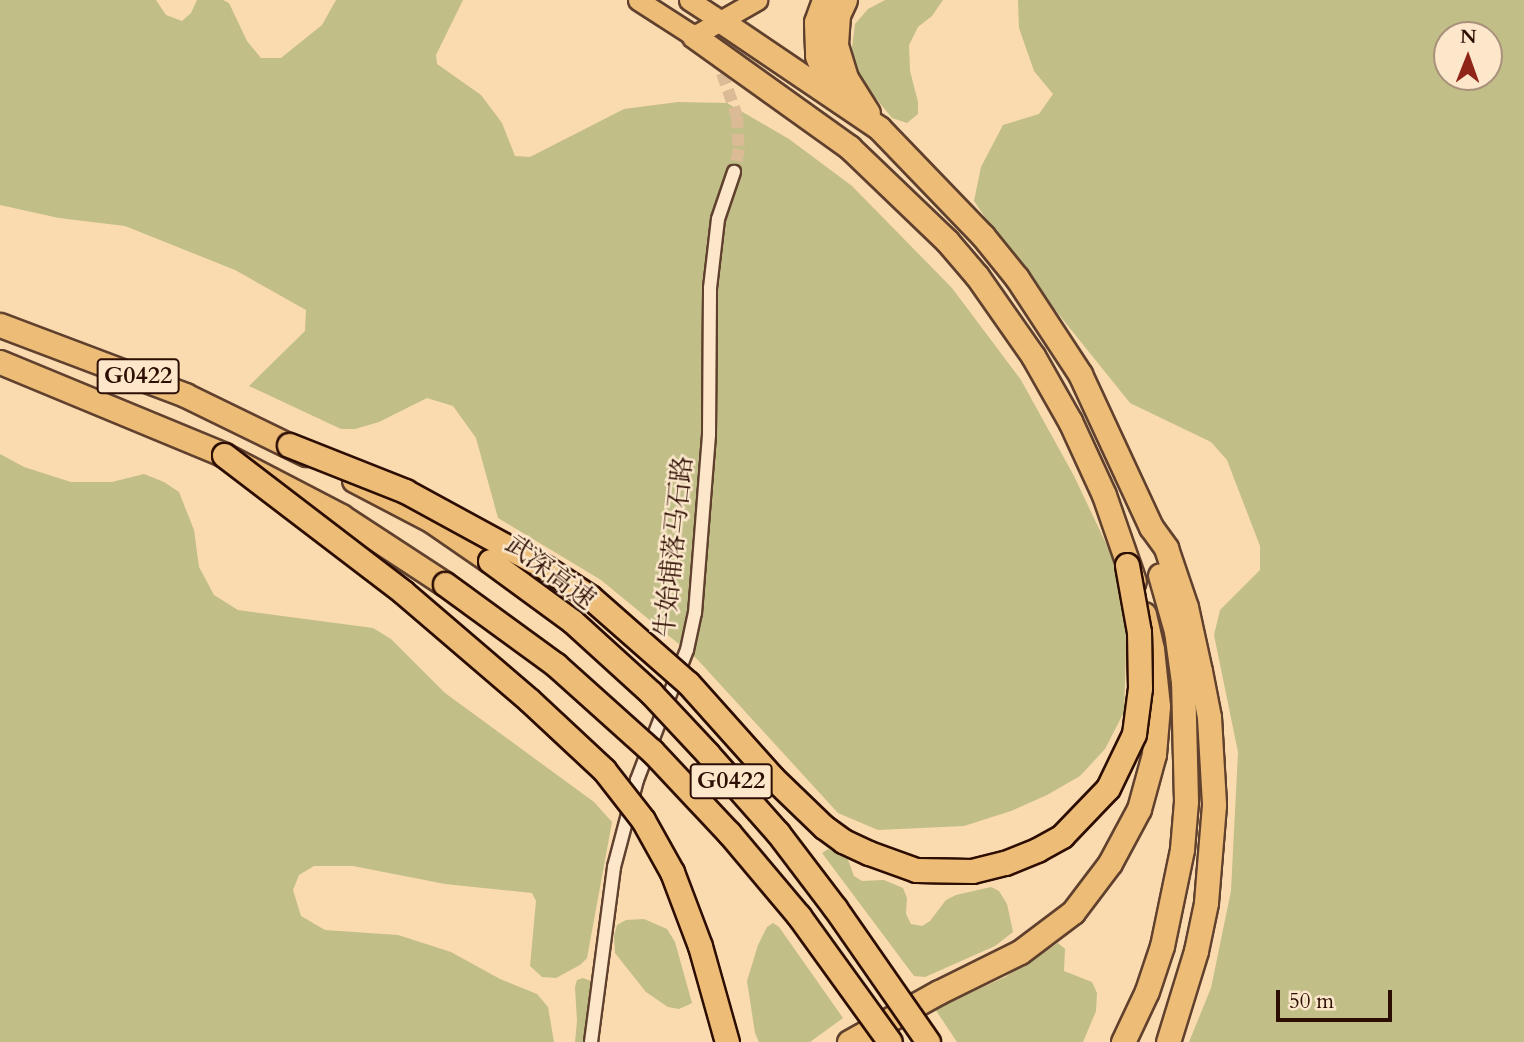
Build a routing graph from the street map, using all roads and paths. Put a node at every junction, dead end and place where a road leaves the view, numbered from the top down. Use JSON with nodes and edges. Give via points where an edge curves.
{"nodes":[{"id":1,"x":638,"y":0,"type":"edge"},
{"id":2,"x":689,"y":0,"type":"edge"},
{"id":3,"x":757,"y":0,"type":"edge"},
{"id":4,"x":824,"y":0,"type":"edge"},
{"id":5,"x":845,"y":0,"type":"edge"},
{"id":6,"x":721,"y":20,"type":"junction"},
{"id":7,"x":694,"y":36,"type":"junction"},
{"id":8,"x":871,"y":122,"type":"junction"},
{"id":9,"x":734,"y":172,"type":"tunnel mouth"},
{"id":10,"x":10,"y":328,"type":"edge"},
{"id":11,"x":0,"y":362,"type":"edge"},
{"id":12,"x":289,"y":445,"type":"junction"},
{"id":13,"x":224,"y":455,"type":"junction"},
{"id":14,"x":1151,"y":527,"type":"junction"},
{"id":15,"x":1127,"y":565,"type":"junction"},
{"id":16,"x":592,"y":1042,"type":"edge"},
{"id":17,"x":727,"y":1042,"type":"edge"},
{"id":18,"x":849,"y":1042,"type":"edge"},
{"id":19,"x":890,"y":1042,"type":"edge"},
{"id":20,"x":928,"y":1042,"type":"edge"},
{"id":21,"x":1123,"y":1042,"type":"edge"},
{"id":22,"x":1168,"y":1042,"type":"edge"}],
"edges":[{"from":1,"to":7,"type":"main road"},
{"from":2,"to":6,"type":"main road"},
{"from":3,"to":6,"type":"main road"},
{"from":4,"to":8,"type":"highway","via":[[816,22],[817,56],[829,80]]},
{"from":5,"to":8,"type":"highway","via":[[836,30],[839,61]]},
{"from":6,"to":7,"type":"main road"},
{"from":6,"to":8,"type":"highway"},
{"from":7,"to":15,"type":"highway","via":[[849,147],[977,276],[1033,356],[1070,421],[1104,495]]},
{"from":8,"to":14,"type":"highway","via":[[983,236],[1051,326],[1080,374]]},
{"from":9,"to":16,"type":"street","name":"牛始埔落马石路","via":[[718,219],[710,288],[709,435],[695,613],[687,650],[636,780],[614,867]]},
{"from":10,"to":12,"type":"highway","name":"武深高速","number":"G0422","via":[[185,395]]},
{"from":11,"to":13,"type":"highway","number":"G0422"},
{"from":12,"to":15,"type":"highway","bridge":true,"via":[[405,491],[547,568],[590,597],[688,683],[824,827],[879,858],[916,870],[972,870],[1037,850],[1062,836],[1108,788],[1134,734],[1139,701],[1139,632]]},
{"from":12,"to":20,"type":"highway","name":"武深高速","number":"G0422","bridge":true,"via":[[432,521],[572,621],[651,693],[778,833]]},
{"from":13,"to":17,"type":"highway","bridge":true,"via":[[403,592],[604,770],[643,820],[673,872]]},
{"from":13,"to":19,"type":"highway","number":"G0422","bridge":true,"via":[[341,516],[556,665],[652,751],[729,832],[799,916]]},
{"from":14,"to":21,"type":"highway","via":[[1183,682],[1186,801],[1182,849],[1161,946],[1147,991]]},
{"from":14,"to":22,"type":"highway","via":[[1166,548],[1186,607],[1209,717],[1213,762],[1213,848],[1206,903]]},
{"from":15,"to":18,"type":"highway","via":[[1152,649],[1157,731],[1139,809],[1111,863],[1073,912],[1020,952]]}]}
